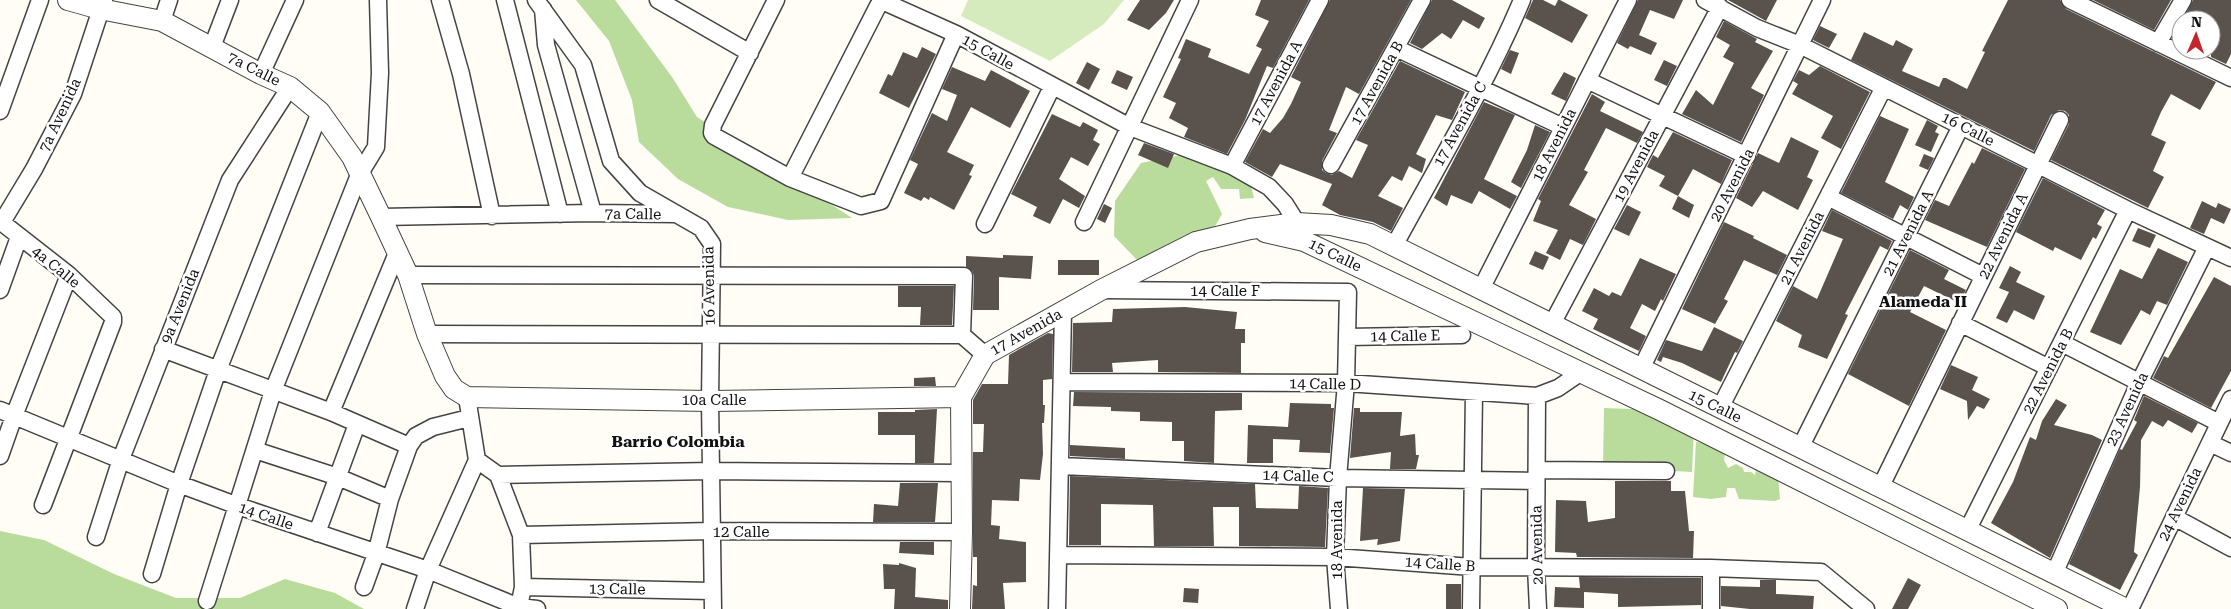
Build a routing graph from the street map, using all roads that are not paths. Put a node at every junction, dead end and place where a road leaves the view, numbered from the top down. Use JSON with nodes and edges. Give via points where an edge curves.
{"nodes":[{"id":1,"x":40,"y":0,"type":"edge"},
{"id":2,"x":68,"y":0,"type":"edge"},
{"id":3,"x":169,"y":0,"type":"edge"},
{"id":4,"x":230,"y":0,"type":"edge"},
{"id":5,"x":295,"y":0,"type":"edge"},
{"id":6,"x":378,"y":0,"type":"edge"},
{"id":7,"x":440,"y":0,"type":"edge"},
{"id":8,"x":505,"y":0,"type":"edge"},
{"id":9,"x":658,"y":0,"type":"edge"},
{"id":10,"x":776,"y":0,"type":"edge"},
{"id":11,"x":881,"y":0,"type":"edge"},
{"id":12,"x":1190,"y":0,"type":"edge"},
{"id":13,"x":1320,"y":0,"type":"edge"},
{"id":14,"x":1422,"y":0,"type":"edge"},
{"id":15,"x":1522,"y":0,"type":"edge"},
{"id":16,"x":1628,"y":0,"type":"edge"},
{"id":17,"x":1705,"y":0,"type":"edge"},
{"id":18,"x":1822,"y":0,"type":"edge"},
{"id":19,"x":2070,"y":0,"type":"edge"},
{"id":20,"x":2183,"y":0,"type":"edge"},
{"id":21,"x":540,"y":4,"type":"edge"},
{"id":22,"x":102,"y":5,"type":"edge"},
{"id":23,"x":1720,"y":7,"type":"junction"},
{"id":24,"x":162,"y":21,"type":"junction"},
{"id":25,"x":956,"y":34,"type":"junction"},
{"id":26,"x":2158,"y":43,"type":"junction"},
{"id":27,"x":1800,"y":45,"type":"junction"},
{"id":28,"x":212,"y":47,"type":"junction"},
{"id":29,"x":1396,"y":48,"type":"junction"},
{"id":30,"x":750,"y":53,"type":"junction"},
{"id":31,"x":261,"y":74,"type":"junction"},
{"id":32,"x":2231,"y":78,"type":"edge"},
{"id":33,"x":1587,"y":80,"type":"junction"},
{"id":34,"x":290,"y":87,"type":"junction"},
{"id":35,"x":1052,"y":87,"type":"junction"},
{"id":36,"x":1884,"y":87,"type":"junction"},
{"id":37,"x":1481,"y":89,"type":"junction"},
{"id":38,"x":0,"y":111,"type":"edge"},
{"id":39,"x":320,"y":112,"type":"junction"},
{"id":40,"x":1662,"y":116,"type":"junction"},
{"id":41,"x":2060,"y":120,"type":"dead end"},
{"id":42,"x":1962,"y":126,"type":"junction"},
{"id":43,"x":1130,"y":127,"type":"junction"},
{"id":44,"x":1563,"y":127,"type":"junction"},
{"id":45,"x":1747,"y":156,"type":"junction"},
{"id":46,"x":2038,"y":164,"type":"junction"},
{"id":47,"x":1331,"y":165,"type":"dead end"},
{"id":48,"x":1232,"y":166,"type":"junction"},
{"id":49,"x":359,"y":175,"type":"junction"},
{"id":50,"x":790,"y":178,"type":"junction"},
{"id":51,"x":1828,"y":197,"type":"junction"},
{"id":52,"x":2128,"y":210,"type":"junction"},
{"id":53,"x":593,"y":213,"type":"junction"},
{"id":54,"x":560,"y":214,"type":"junction"},
{"id":55,"x":675,"y":214,"type":"junction"},
{"id":56,"x":492,"y":216,"type":"junction"},
{"id":57,"x":381,"y":217,"type":"junction"},
{"id":58,"x":1,"y":222,"type":"edge"},
{"id":59,"x":1084,"y":222,"type":"dead end"},
{"id":60,"x":985,"y":224,"type":"dead end"},
{"id":61,"x":1300,"y":232,"type":"junction"},
{"id":62,"x":19,"y":237,"type":"junction"},
{"id":63,"x":1906,"y":237,"type":"junction"},
{"id":64,"x":1394,"y":246,"type":"junction"},
{"id":65,"x":2207,"y":247,"type":"junction"},
{"id":66,"x":398,"y":253,"type":"junction"},
{"id":67,"x":2231,"y":258,"type":"edge"},
{"id":68,"x":69,"y":275,"type":"junction"},
{"id":69,"x":711,"y":275,"type":"junction"},
{"id":70,"x":408,"y":276,"type":"junction"},
{"id":71,"x":1983,"y":276,"type":"junction"},
{"id":72,"x":1481,"y":289,"type":"junction"},
{"id":73,"x":0,"y":290,"type":"edge"},
{"id":74,"x":1101,"y":290,"type":"junction"},
{"id":75,"x":1348,"y":292,"type":"joint"},
{"id":76,"x":1063,"y":311,"type":"junction"},
{"id":77,"x":1960,"y":323,"type":"junction"},
{"id":78,"x":1552,"y":324,"type":"junction"},
{"id":79,"x":427,"y":334,"type":"junction"},
{"id":80,"x":962,"y":334,"type":"junction"},
{"id":81,"x":710,"y":335,"type":"junction"},
{"id":82,"x":1462,"y":335,"type":"dead end"},
{"id":83,"x":1347,"y":337,"type":"junction"},
{"id":84,"x":2062,"y":343,"type":"junction"},
{"id":85,"x":163,"y":348,"type":"junction"},
{"id":86,"x":985,"y":355,"type":"junction"},
{"id":87,"x":2049,"y":368,"type":"junction"},
{"id":88,"x":1642,"y":369,"type":"junction"},
{"id":89,"x":218,"y":370,"type":"junction"},
{"id":90,"x":1580,"y":373,"type":"junction"},
{"id":91,"x":1062,"y":382,"type":"junction"},
{"id":92,"x":1346,"y":383,"type":"junction"},
{"id":93,"x":2139,"y":383,"type":"junction"},
{"id":94,"x":273,"y":391,"type":"junction"},
{"id":95,"x":1474,"y":393,"type":"junction"},
{"id":96,"x":1537,"y":396,"type":"junction"},
{"id":97,"x":467,"y":397,"type":"junction"},
{"id":98,"x":961,"y":397,"type":"junction"},
{"id":99,"x":2231,"y":399,"type":"edge"},
{"id":100,"x":710,"y":401,"type":"junction"},
{"id":101,"x":1720,"y":408,"type":"junction"},
{"id":102,"x":331,"y":412,"type":"junction"},
{"id":103,"x":7,"y":413,"type":"edge"},
{"id":104,"x":469,"y":418,"type":"junction"},
{"id":105,"x":2220,"y":423,"type":"junction"},
{"id":106,"x":358,"y":424,"type":"junction"},
{"id":107,"x":68,"y":438,"type":"junction"},
{"id":108,"x":2210,"y":443,"type":"junction"},
{"id":109,"x":409,"y":446,"type":"junction"},
{"id":110,"x":1800,"y":448,"type":"junction"},
{"id":111,"x":255,"y":450,"type":"junction"},
{"id":112,"x":2231,"y":453,"type":"edge"},
{"id":113,"x":0,"y":456,"type":"edge"},
{"id":114,"x":121,"y":459,"type":"junction"},
{"id":115,"x":477,"y":460,"type":"junction"},
{"id":116,"x":1061,"y":466,"type":"junction"},
{"id":117,"x":711,"y":471,"type":"junction"},
{"id":118,"x":1666,"y":471,"type":"dead end"},
{"id":119,"x":962,"y":473,"type":"junction"},
{"id":120,"x":498,"y":475,"type":"junction"},
{"id":121,"x":1537,"y":476,"type":"junction"},
{"id":122,"x":338,"y":477,"type":"junction"},
{"id":123,"x":1338,"y":478,"type":"junction"},
{"id":124,"x":1473,"y":479,"type":"junction"},
{"id":125,"x":179,"y":484,"type":"junction"},
{"id":126,"x":1880,"y":488,"type":"junction"},
{"id":127,"x":390,"y":499,"type":"junction"},
{"id":128,"x":43,"y":505,"type":"dead end"},
{"id":129,"x":238,"y":506,"type":"junction"},
{"id":130,"x":2174,"y":517,"type":"junction"},
{"id":131,"x":712,"y":531,"type":"junction"},
{"id":132,"x":1967,"y":531,"type":"junction"},
{"id":133,"x":962,"y":532,"type":"junction"},
{"id":134,"x":317,"y":533,"type":"junction"},
{"id":135,"x":521,"y":535,"type":"junction"},
{"id":136,"x":96,"y":538,"type":"dead end"},
{"id":137,"x":2231,"y":548,"type":"edge"},
{"id":138,"x":376,"y":554,"type":"junction"},
{"id":139,"x":1058,"y":555,"type":"junction"},
{"id":140,"x":1335,"y":557,"type":"junction"},
{"id":141,"x":1472,"y":567,"type":"junction"},
{"id":142,"x":1536,"y":567,"type":"junction"},
{"id":143,"x":1711,"y":568,"type":"junction"},
{"id":144,"x":428,"y":570,"type":"junction"},
{"id":145,"x":152,"y":574,"type":"dead end"},
{"id":146,"x":2054,"y":574,"type":"junction"},
{"id":147,"x":364,"y":587,"type":"dead end"},
{"id":148,"x":523,"y":587,"type":"junction"},
{"id":149,"x":711,"y":591,"type":"junction"},
{"id":150,"x":208,"y":601,"type":"dead end"},
{"id":151,"x":519,"y":607,"type":"junction"},
{"id":152,"x":415,"y":609,"type":"edge"},
{"id":153,"x":537,"y":609,"type":"edge"},
{"id":154,"x":712,"y":609,"type":"edge"},
{"id":155,"x":960,"y":609,"type":"edge"},
{"id":156,"x":1057,"y":609,"type":"edge"},
{"id":157,"x":1339,"y":609,"type":"edge"},
{"id":158,"x":1471,"y":609,"type":"edge"},
{"id":159,"x":1538,"y":609,"type":"edge"},
{"id":160,"x":1711,"y":609,"type":"edge"},
{"id":161,"x":1866,"y":609,"type":"edge"},
{"id":162,"x":2056,"y":609,"type":"edge"},
{"id":163,"x":2126,"y":609,"type":"edge"},
{"id":164,"x":2130,"y":609,"type":"edge"}],
"edges":[{"from":1,"to":38,"type":"street"},
{"from":2,"to":22,"type":"street","name":"7a Calle"},
{"from":3,"to":24,"type":"street"},
{"from":4,"to":28,"type":"street"},
{"from":5,"to":31,"type":"street"},
{"from":6,"to":49,"type":"street","via":[[380,64],[376,148]]},
{"from":7,"to":56,"type":"street","via":[[461,74]]},
{"from":8,"to":54,"type":"street"},
{"from":9,"to":30,"type":"street"},
{"from":10,"to":30,"type":"street"},
{"from":11,"to":25,"type":"street","name":"15 Calle"},
{"from":11,"to":50,"type":"street"},
{"from":12,"to":43,"type":"street"},
{"from":13,"to":48,"type":"street","name":"17 Avenida A"},
{"from":14,"to":29,"type":"street","name":"17 Avenida B"},
{"from":15,"to":37,"type":"street","name":"17 Avenida C"},
{"from":16,"to":33,"type":"street","name":"18 Avenida"},
{"from":17,"to":23,"type":"street","name":"16 Calle"},
{"from":18,"to":27,"type":"street","name":"20 Avenida"},
{"from":19,"to":26,"type":"street"},
{"from":20,"to":26,"type":"street"},
{"from":21,"to":53,"type":"street","via":[[546,46]]},
{"from":21,"to":55,"type":"street","name":"16 Avenida","via":[[584,65],[612,161],[640,193]]},
{"from":22,"to":24,"type":"street","name":"7a Calle"},
{"from":22,"to":58,"type":"street","name":"7a Avenida","via":[[73,94],[34,169]]},
{"from":23,"to":27,"type":"street","name":"16 Calle","via":[[1757,28]]},
{"from":23,"to":40,"type":"street","name":"19 Avenida"},
{"from":24,"to":28,"type":"street","name":"7a Calle"},
{"from":25,"to":35,"type":"street","name":"15 Calle"},
{"from":25,"to":50,"type":"street","via":[[881,201],[861,206]]},
{"from":26,"to":32,"type":"street"},
{"from":27,"to":36,"type":"street","name":"16 Calle"},
{"from":27,"to":45,"type":"street","name":"20 Avenida"},
{"from":28,"to":31,"type":"street","name":"7a Calle"},
{"from":29,"to":37,"type":"street"},
{"from":29,"to":47,"type":"street","name":"17 Avenida B"},
{"from":30,"to":50,"type":"street","via":[[713,125],[712,133]]},
{"from":31,"to":34,"type":"street","name":"7a Calle"},
{"from":33,"to":40,"type":"street"},
{"from":33,"to":44,"type":"street","name":"18 Avenida"},
{"from":34,"to":39,"type":"street","name":"7a Calle"},
{"from":34,"to":85,"type":"street","name":"9a Avenida","via":[[230,180]]},
{"from":35,"to":43,"type":"street","name":"15 Calle"},
{"from":35,"to":60,"type":"street"},
{"from":36,"to":42,"type":"street","name":"16 Calle"},
{"from":36,"to":51,"type":"street","name":"21 Avenida"},
{"from":37,"to":44,"type":"street"},
{"from":37,"to":64,"type":"street","name":"17 Avenida C"},
{"from":39,"to":49,"type":"street","name":"7a Calle","via":[[352,157]]},
{"from":39,"to":89,"type":"street"},
{"from":40,"to":45,"type":"street"},
{"from":40,"to":78,"type":"street","name":"19 Avenida"},
{"from":41,"to":46,"type":"street","name":"22 Avenida A"},
{"from":42,"to":46,"type":"street","name":"16 Calle"},
{"from":42,"to":63,"type":"street","name":"21 Avenida A"},
{"from":43,"to":48,"type":"street","name":"15 Calle"},
{"from":43,"to":59,"type":"street"},
{"from":44,"to":72,"type":"street","name":"18 Avenida"},
{"from":45,"to":88,"type":"street","name":"20 Avenida"},
{"from":46,"to":52,"type":"street","name":"16 Calle"},
{"from":46,"to":71,"type":"street","name":"22 Avenida A"},
{"from":48,"to":61,"type":"street","name":"15 Calle","via":[[1269,187],[1285,204]]},
{"from":49,"to":57,"type":"street","name":"7a Calle"},
{"from":49,"to":94,"type":"street"},
{"from":51,"to":63,"type":"street"},
{"from":51,"to":101,"type":"street","name":"21 Avenida"},
{"from":52,"to":65,"type":"street","name":"16 Calle"},
{"from":52,"to":84,"type":"street","name":"22 Avenida B"},
{"from":53,"to":54,"type":"street","name":"7a Calle"},
{"from":53,"to":55,"type":"street","name":"7a Calle"},
{"from":54,"to":56,"type":"street","name":"7a Calle"},
{"from":55,"to":69,"type":"street","name":"16 Avenida","via":[[701,228],[712,244]]},
{"from":56,"to":57,"type":"street","name":"7a Calle"},
{"from":57,"to":66,"type":"street","name":"7a Calle"},
{"from":58,"to":62,"type":"street","name":"4a Calle"},
{"from":61,"to":64,"type":"street","name":"15 Calle","via":[[1339,226],[1370,234]]},
{"from":61,"to":74,"type":"street","name":"17 Avenida","via":[[1250,228],[1196,242]]},
{"from":61,"to":90,"type":"street","name":"15 Calle"},
{"from":62,"to":68,"type":"street","name":"4a Calle"},
{"from":62,"to":73,"type":"street"},
{"from":63,"to":71,"type":"street"},
{"from":63,"to":110,"type":"street","name":"21 Avenida A"},
{"from":64,"to":72,"type":"street","name":"15 Calle"},
{"from":65,"to":67,"type":"street","name":"16 Calle"},
{"from":65,"to":93,"type":"street","name":"23 Avenida"},
{"from":66,"to":70,"type":"street","name":"7a Calle"},
{"from":66,"to":102,"type":"street"},
{"from":68,"to":103,"type":"street"},
{"from":68,"to":107,"type":"street","name":"4a Calle","via":[[111,313],[113,322]]},
{"from":69,"to":70,"type":"street"},
{"from":69,"to":80,"type":"street","via":[[964,276]]},
{"from":69,"to":81,"type":"street","name":"16 Avenida"},
{"from":70,"to":79,"type":"street","name":"7a Calle"},
{"from":71,"to":77,"type":"street","name":"22 Avenida A"},
{"from":72,"to":78,"type":"street","name":"15 Calle"},
{"from":74,"to":75,"type":"street","name":"14 Calle F"},
{"from":74,"to":76,"type":"street","name":"17 Avenida"},
{"from":75,"to":83,"type":"street","name":"18 Avenida"},
{"from":76,"to":86,"type":"street","name":"17 Avenida"},
{"from":76,"to":91,"type":"street"},
{"from":77,"to":87,"type":"street"},
{"from":77,"to":126,"type":"street","name":"22 Avenida A"},
{"from":78,"to":88,"type":"street","name":"15 Calle"},
{"from":79,"to":81,"type":"street"},
{"from":79,"to":97,"type":"street","name":"7a Calle","via":[[449,382]]},
{"from":80,"to":81,"type":"street"},
{"from":80,"to":86,"type":"street"},
{"from":81,"to":100,"type":"street","name":"16 Avenida"},
{"from":82,"to":83,"type":"street","name":"14 Calle E"},
{"from":83,"to":92,"type":"street","name":"18 Avenida"},
{"from":84,"to":87,"type":"street","name":"22 Avenida B"},
{"from":84,"to":93,"type":"street"},
{"from":85,"to":89,"type":"street"},
{"from":85,"to":114,"type":"street","name":"9a Avenida"},
{"from":86,"to":98,"type":"street","name":"17 Avenida"},
{"from":87,"to":132,"type":"street","name":"22 Avenida B"},
{"from":88,"to":101,"type":"street","name":"15 Calle"},
{"from":89,"to":94,"type":"street"},
{"from":89,"to":125,"type":"street"},
{"from":90,"to":96,"type":"street","name":"14 Calle D","via":[[1558,388]]},
{"from":90,"to":162,"type":"street","name":"15 Calle"},
{"from":91,"to":92,"type":"street","name":"14 Calle D"},
{"from":91,"to":116,"type":"street"},
{"from":92,"to":95,"type":"street","name":"14 Calle D"},
{"from":92,"to":123,"type":"street","name":"18 Avenida"},
{"from":93,"to":105,"type":"street"},
{"from":93,"to":146,"type":"street","name":"23 Avenida"},
{"from":94,"to":102,"type":"street"},
{"from":94,"to":111,"type":"street"},
{"from":95,"to":96,"type":"street","name":"14 Calle D"},
{"from":95,"to":124,"type":"street"},
{"from":96,"to":121,"type":"street","name":"20 Avenida"},
{"from":97,"to":100,"type":"street","name":"10a Calle"},
{"from":97,"to":104,"type":"street"},
{"from":98,"to":100,"type":"street","name":"10a Calle"},
{"from":98,"to":119,"type":"street"},
{"from":99,"to":105,"type":"street","name":"24 Avenida"},
{"from":100,"to":117,"type":"street","name":"16 Avenida"},
{"from":101,"to":110,"type":"street","name":"15 Calle"},
{"from":102,"to":106,"type":"street"},
{"from":103,"to":107,"type":"street","name":"14 Calle"},
{"from":103,"to":113,"type":"street"},
{"from":104,"to":109,"type":"street","via":[[433,427],[416,436]]},
{"from":104,"to":115,"type":"street"},
{"from":105,"to":108,"type":"street","name":"24 Avenida"},
{"from":106,"to":109,"type":"street"},
{"from":106,"to":122,"type":"street"},
{"from":107,"to":114,"type":"street","name":"14 Calle"},
{"from":107,"to":128,"type":"street"},
{"from":108,"to":112,"type":"street"},
{"from":108,"to":130,"type":"street","name":"24 Avenida"},
{"from":109,"to":127,"type":"street"},
{"from":110,"to":126,"type":"street","name":"15 Calle"},
{"from":111,"to":122,"type":"street"},
{"from":111,"to":129,"type":"street"},
{"from":114,"to":125,"type":"street","name":"14 Calle"},
{"from":114,"to":136,"type":"street","name":"9a Avenida"},
{"from":115,"to":120,"type":"street"},
{"from":115,"to":144,"type":"street"},
{"from":116,"to":123,"type":"street","name":"14 Calle C"},
{"from":116,"to":139,"type":"street"},
{"from":117,"to":119,"type":"street"},
{"from":117,"to":120,"type":"street"},
{"from":117,"to":131,"type":"street","name":"16 Avenida"},
{"from":118,"to":121,"type":"street","name":"14 Calle C"},
{"from":119,"to":133,"type":"street"},
{"from":120,"to":135,"type":"street"},
{"from":121,"to":124,"type":"street","name":"14 Calle C"},
{"from":121,"to":142,"type":"street","name":"20 Avenida"},
{"from":122,"to":127,"type":"street"},
{"from":122,"to":134,"type":"street"},
{"from":123,"to":124,"type":"street","name":"14 Calle C"},
{"from":123,"to":140,"type":"street","name":"18 Avenida"},
{"from":124,"to":141,"type":"street"},
{"from":125,"to":129,"type":"street","name":"14 Calle"},
{"from":125,"to":145,"type":"street"},
{"from":126,"to":132,"type":"street","name":"15 Calle"},
{"from":127,"to":138,"type":"street"},
{"from":129,"to":134,"type":"street","name":"14 Calle"},
{"from":129,"to":150,"type":"street"},
{"from":130,"to":137,"type":"street"},
{"from":130,"to":164,"type":"street","name":"24 Avenida"},
{"from":131,"to":133,"type":"street","name":"12 Calle"},
{"from":131,"to":135,"type":"street","name":"12 Calle"},
{"from":131,"to":149,"type":"street","name":"16 Avenida"},
{"from":132,"to":146,"type":"street","name":"15 Calle"},
{"from":133,"to":155,"type":"street"},
{"from":134,"to":138,"type":"street","name":"14 Calle"},
{"from":135,"to":148,"type":"street"},
{"from":138,"to":144,"type":"street","name":"14 Calle"},
{"from":138,"to":147,"type":"street"},
{"from":139,"to":140,"type":"street","name":"14 Calle B"},
{"from":139,"to":156,"type":"street"},
{"from":140,"to":141,"type":"street","name":"14 Calle B"},
{"from":140,"to":157,"type":"street","name":"18 Avenida"},
{"from":141,"to":142,"type":"street","name":"14 Calle B"},
{"from":141,"to":158,"type":"street"},
{"from":142,"to":143,"type":"street","name":"14 Calle B"},
{"from":142,"to":159,"type":"street","name":"20 Avenida"},
{"from":143,"to":160,"type":"street"},
{"from":143,"to":161,"type":"street","name":"14 Calle B","via":[[1821,572]]},
{"from":144,"to":151,"type":"street","name":"14 Calle"},
{"from":144,"to":152,"type":"street"},
{"from":146,"to":163,"type":"street","name":"15 Calle"},
{"from":148,"to":149,"type":"street","name":"13 Calle"},
{"from":148,"to":151,"type":"street"},
{"from":149,"to":154,"type":"street","name":"16 Avenida"},
{"from":151,"to":153,"type":"street","name":"14 Calle"}]}
